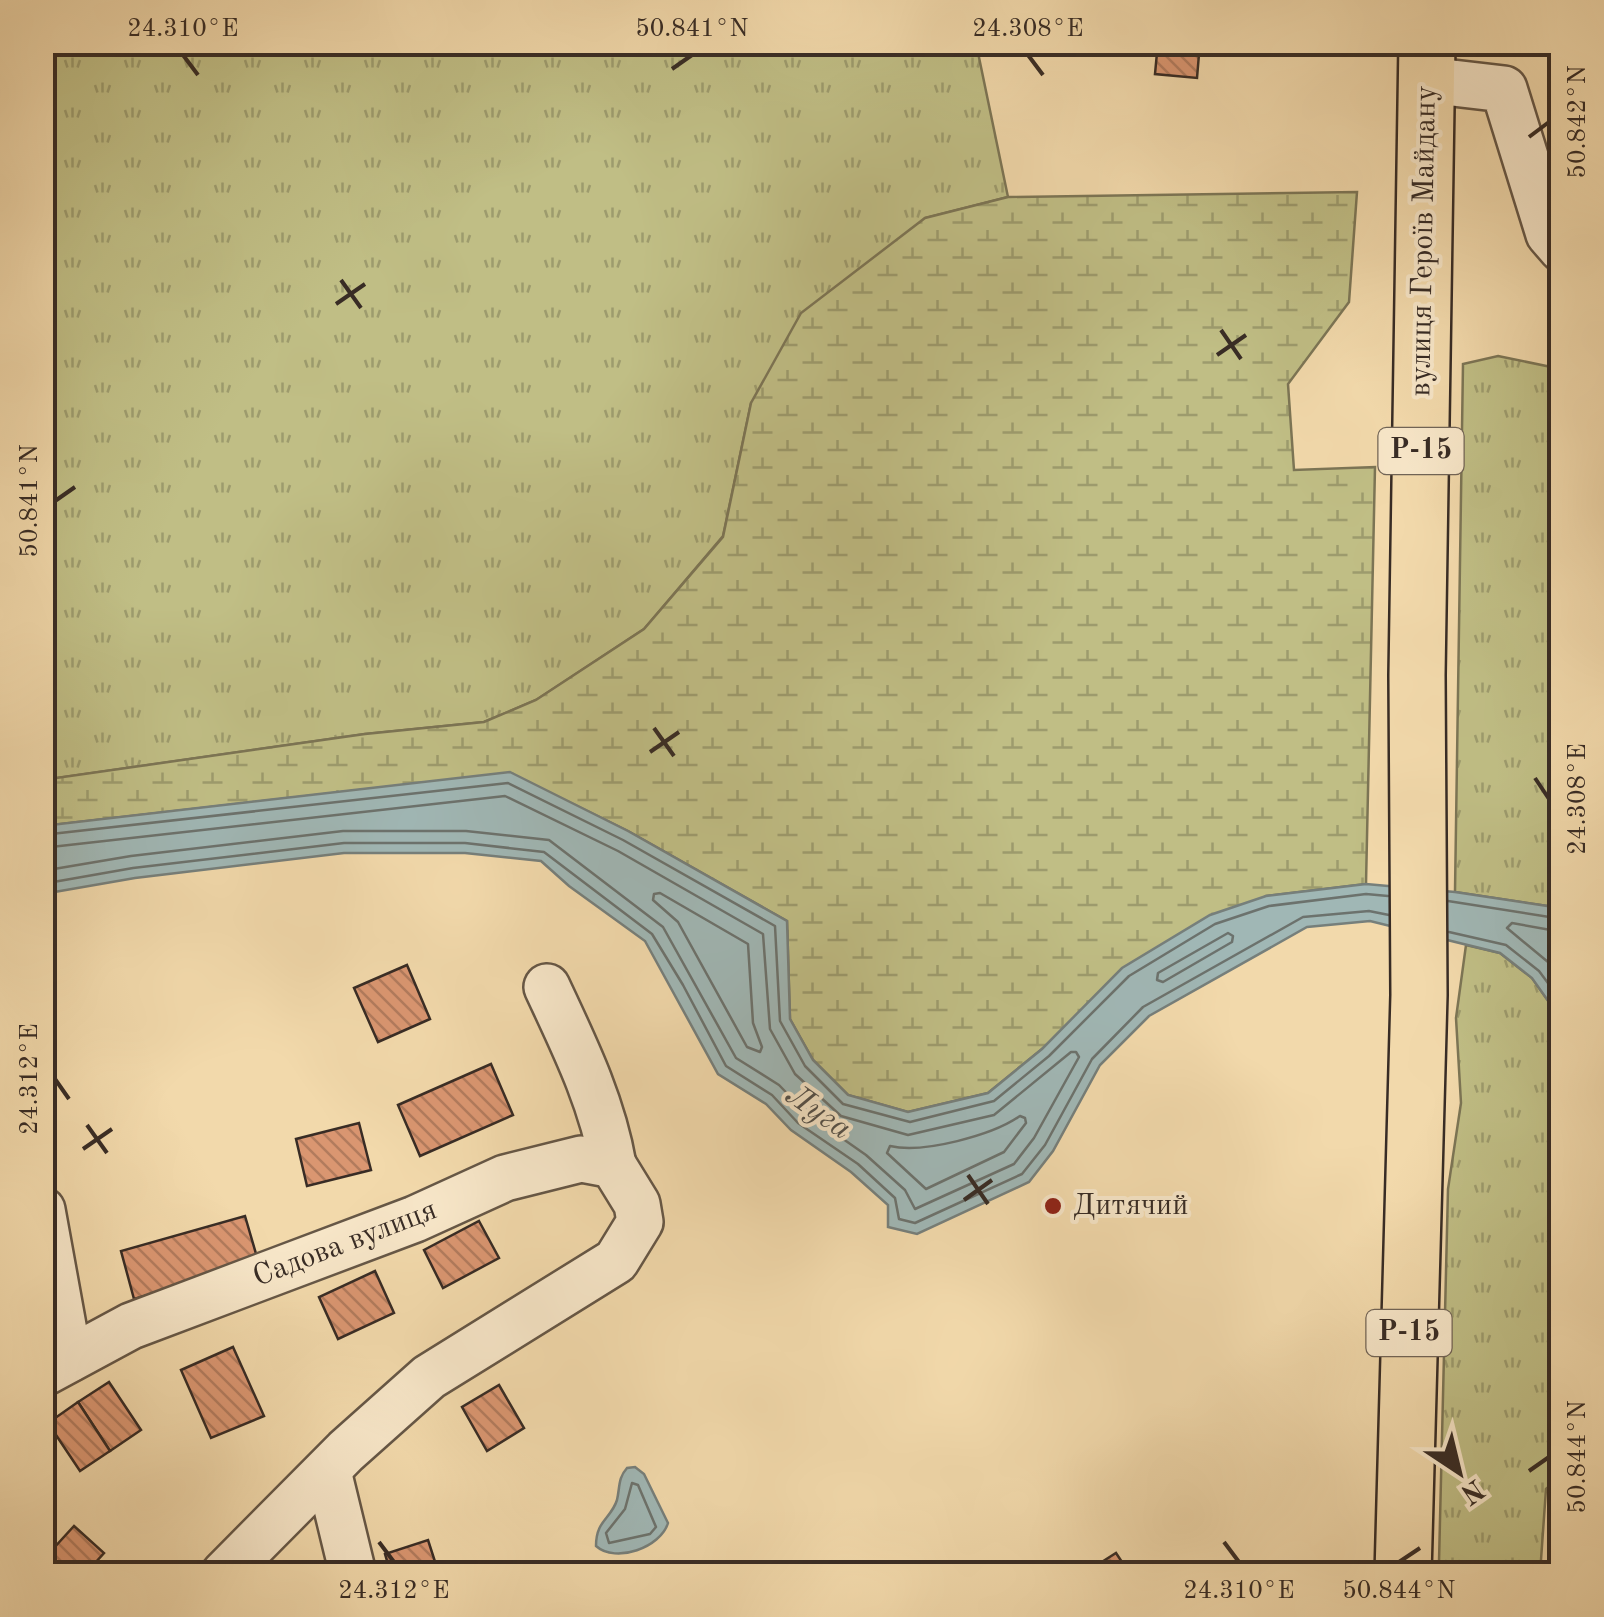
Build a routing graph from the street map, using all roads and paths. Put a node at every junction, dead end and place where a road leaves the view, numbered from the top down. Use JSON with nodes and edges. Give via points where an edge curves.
{"nodes":[{"id":1,"x":1427,"y":62,"type":"edge"},
{"id":2,"x":1562,"y":249,"type":"edge"},
{"id":3,"x":547,"y":987,"type":"dead end"},
{"id":4,"x":613,"y":1165,"type":"junction"},
{"id":5,"x":42,"y":1210,"type":"edge"},
{"id":6,"x":56,"y":1367,"type":"edge"},
{"id":7,"x":328,"y":1471,"type":"junction"},
{"id":8,"x":224,"y":1574,"type":"edge"},
{"id":9,"x":353,"y":1574,"type":"edge"},
{"id":10,"x":1403,"y":1574,"type":"edge"}],
"edges":[{"from":1,"to":2,"type":"street","via":[[1504,89],[1549,234]]},
{"from":1,"to":10,"type":"main road","name":"вулиця Героїв Майдану","number":"Р-15","via":[[1419,994]]},
{"from":3,"to":4,"type":"street","via":[[592,1083]]},
{"from":4,"to":6,"type":"street","name":"Садова вулиця","via":[[581,1159],[505,1178],[415,1220],[130,1326]]},
{"from":4,"to":7,"type":"street","via":[[638,1204],[640,1222],[616,1262],[429,1377]]},
{"from":5,"to":6,"type":"street"},
{"from":7,"to":8,"type":"street"},
{"from":7,"to":9,"type":"street"}]}
